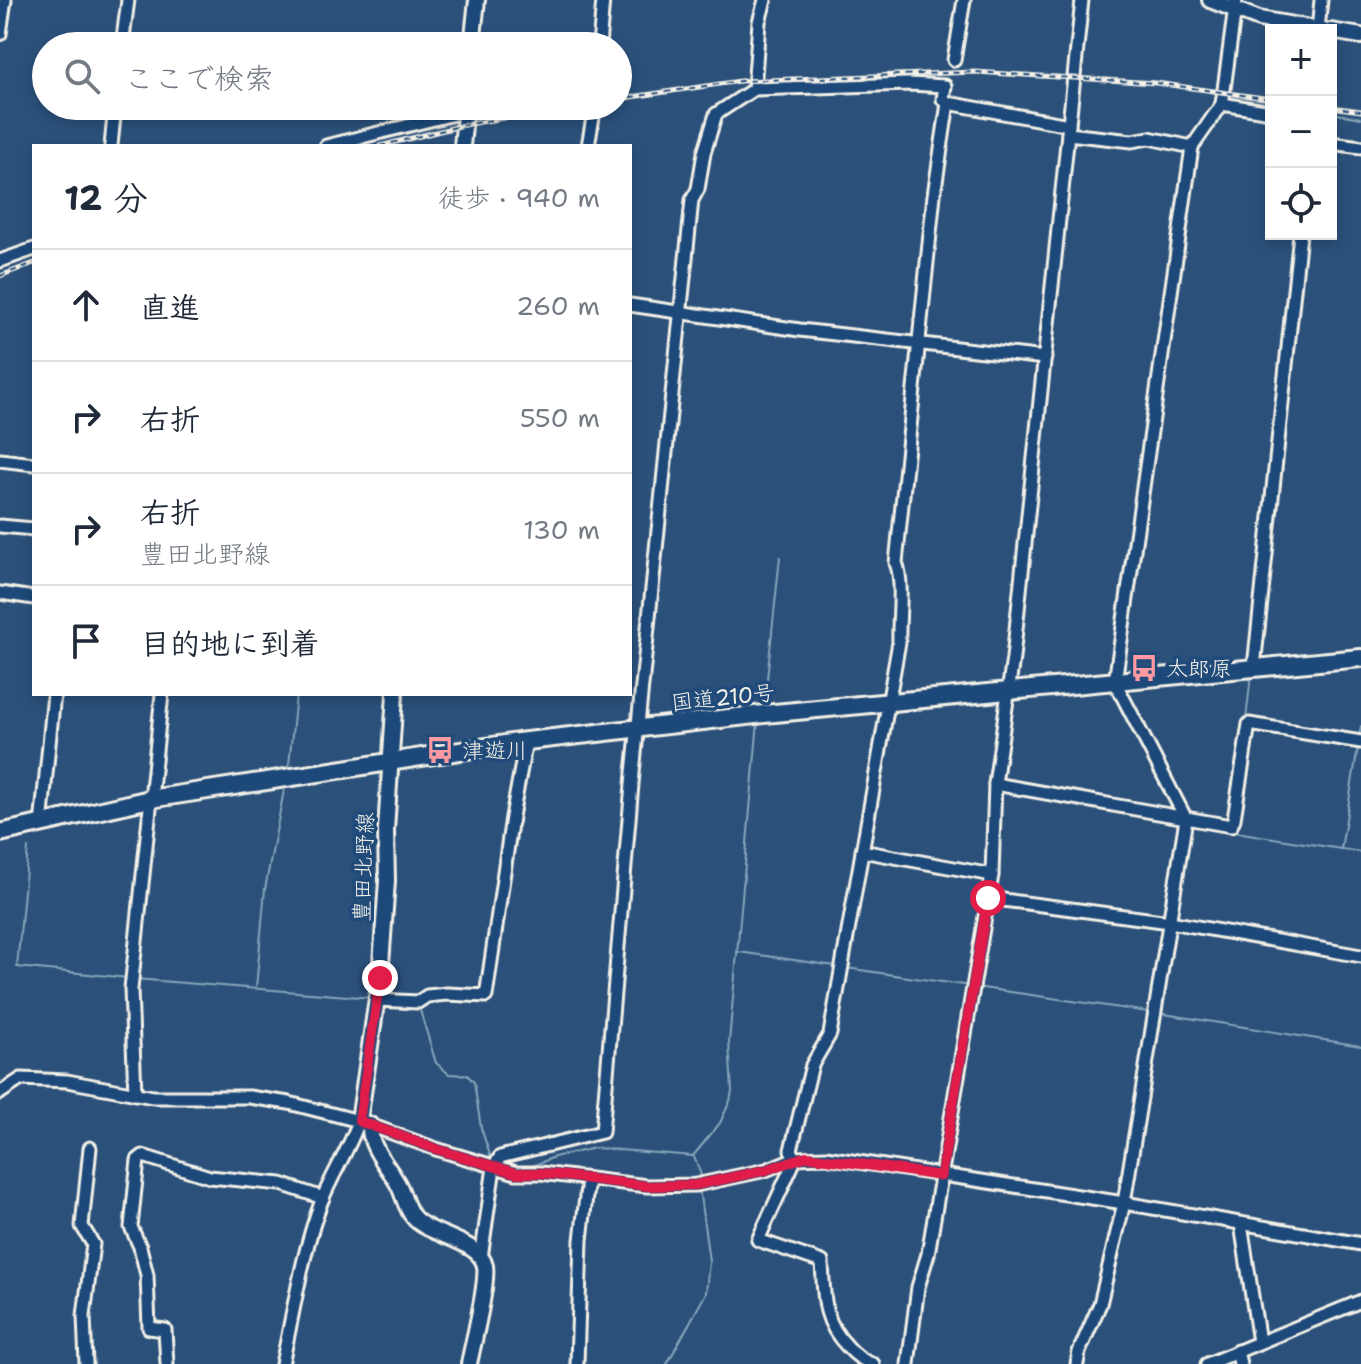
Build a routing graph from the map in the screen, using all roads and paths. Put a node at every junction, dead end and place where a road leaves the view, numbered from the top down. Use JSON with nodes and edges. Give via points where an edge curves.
{"nodes":[{"id":1,"x":5,"y":0,"type":"edge"},
{"id":2,"x":128,"y":0,"type":"edge"},
{"id":3,"x":477,"y":0,"type":"edge"},
{"id":4,"x":603,"y":0,"type":"edge"},
{"id":5,"x":765,"y":0,"type":"edge"},
{"id":6,"x":964,"y":0,"type":"edge"},
{"id":7,"x":1082,"y":0,"type":"edge"},
{"id":8,"x":1210,"y":0,"type":"edge"},
{"id":9,"x":1321,"y":0,"type":"edge"},
{"id":10,"x":1236,"y":5,"type":"edge"},
{"id":11,"x":1286,"y":24,"type":"edge"},
{"id":12,"x":1319,"y":24,"type":"edge"},
{"id":13,"x":124,"y":32,"type":"edge"},
{"id":14,"x":474,"y":32,"type":"edge"},
{"id":15,"x":600,"y":32,"type":"edge"},
{"id":16,"x":1337,"y":32,"type":"edge"},
{"id":17,"x":0,"y":34,"type":"edge"},
{"id":18,"x":1361,"y":36,"type":"edge"},
{"id":19,"x":954,"y":60,"type":"dead end"},
{"id":20,"x":754,"y":89,"type":"junction"},
{"id":21,"x":948,"y":103,"type":"junction"},
{"id":22,"x":1222,"y":104,"type":"junction"},
{"id":23,"x":1265,"y":111,"type":"edge"},
{"id":24,"x":114,"y":120,"type":"edge"},
{"id":25,"x":422,"y":120,"type":"edge"},
{"id":26,"x":465,"y":120,"type":"edge"},
{"id":27,"x":593,"y":120,"type":"edge"},
{"id":28,"x":1068,"y":129,"type":"junction"},
{"id":29,"x":111,"y":144,"type":"edge"},
{"id":30,"x":333,"y":144,"type":"edge"},
{"id":31,"x":462,"y":144,"type":"edge"},
{"id":32,"x":588,"y":144,"type":"edge"},
{"id":33,"x":1337,"y":144,"type":"edge"},
{"id":34,"x":1192,"y":147,"type":"junction"},
{"id":35,"x":1361,"y":147,"type":"edge"},
{"id":36,"x":1299,"y":240,"type":"edge"},
{"id":37,"x":32,"y":250,"type":"edge"},
{"id":38,"x":0,"y":261,"type":"edge"},
{"id":39,"x":632,"y":305,"type":"edge"},
{"id":40,"x":681,"y":312,"type":"junction"},
{"id":41,"x":918,"y":344,"type":"junction"},
{"id":42,"x":1045,"y":358,"type":"junction"},
{"id":43,"x":0,"y":460,"type":"edge"},
{"id":44,"x":32,"y":464,"type":"edge"},
{"id":45,"x":0,"y":526,"type":"edge"},
{"id":46,"x":32,"y":529,"type":"edge"},
{"id":47,"x":0,"y":593,"type":"edge"},
{"id":48,"x":32,"y":598,"type":"edge"},
{"id":49,"x":1361,"y":658,"type":"edge"},
{"id":50,"x":1254,"y":667,"type":"junction"},
{"id":51,"x":1115,"y":682,"type":"junction"},
{"id":52,"x":1009,"y":693,"type":"junction"},
{"id":53,"x":54,"y":696,"type":"edge"},
{"id":54,"x":162,"y":696,"type":"edge"},
{"id":55,"x":395,"y":696,"type":"edge"},
{"id":56,"x":887,"y":704,"type":"junction"},
{"id":57,"x":638,"y":728,"type":"junction"},
{"id":58,"x":526,"y":741,"type":"junction"},
{"id":59,"x":1361,"y":742,"type":"edge"},
{"id":60,"x":390,"y":761,"type":"junction"},
{"id":61,"x":995,"y":784,"type":"junction"},
{"id":62,"x":150,"y":799,"type":"junction"},
{"id":63,"x":1186,"y":819,"type":"junction"},
{"id":64,"x":41,"y":825,"type":"junction"},
{"id":65,"x":0,"y":833,"type":"edge"},
{"id":66,"x":862,"y":851,"type":"junction"},
{"id":67,"x":992,"y":875,"type":"junction"},
{"id":68,"x":988,"y":898,"type":"junction"},
{"id":69,"x":1170,"y":922,"type":"junction"},
{"id":70,"x":1361,"y":956,"type":"edge"},
{"id":71,"x":377,"y":1000,"type":"junction"},
{"id":72,"x":0,"y":1093,"type":"edge"},
{"id":73,"x":135,"y":1094,"type":"junction"},
{"id":74,"x":364,"y":1123,"type":"junction"},
{"id":75,"x":90,"y":1148,"type":"dead end"},
{"id":76,"x":795,"y":1158,"type":"junction"},
{"id":77,"x":494,"y":1167,"type":"junction"},
{"id":78,"x":941,"y":1176,"type":"junction"},
{"id":79,"x":588,"y":1179,"type":"junction"},
{"id":80,"x":323,"y":1198,"type":"junction"},
{"id":81,"x":1124,"y":1203,"type":"junction"},
{"id":82,"x":1241,"y":1224,"type":"junction"},
{"id":83,"x":1361,"y":1244,"type":"edge"},
{"id":84,"x":481,"y":1258,"type":"junction"},
{"id":85,"x":1361,"y":1301,"type":"edge"},
{"id":86,"x":1259,"y":1342,"type":"junction"},
{"id":87,"x":1237,"y":1351,"type":"junction"},
{"id":88,"x":86,"y":1364,"type":"edge"},
{"id":89,"x":167,"y":1364,"type":"edge"},
{"id":90,"x":282,"y":1364,"type":"edge"},
{"id":91,"x":469,"y":1364,"type":"edge"},
{"id":92,"x":577,"y":1364,"type":"edge"},
{"id":93,"x":873,"y":1364,"type":"edge"},
{"id":94,"x":908,"y":1364,"type":"edge"},
{"id":95,"x":1077,"y":1364,"type":"edge"},
{"id":96,"x":1207,"y":1364,"type":"edge"},
{"id":97,"x":1240,"y":1364,"type":"edge"}],
"edges":[{"from":1,"to":17,"type":"street"},
{"from":2,"to":13,"type":"street"},
{"from":3,"to":14,"type":"main road"},
{"from":4,"to":15,"type":"street"},
{"from":5,"to":20,"type":"street"},
{"from":6,"to":19,"type":"street"},
{"from":7,"to":28,"type":"street"},
{"from":8,"to":10,"type":"main road"},
{"from":9,"to":12,"type":"street"},
{"from":10,"to":11,"type":"main road","via":[[1259,19]]},
{"from":10,"to":22,"type":"street"},
{"from":16,"to":18,"type":"main road"},
{"from":20,"to":21,"type":"street","via":[[945,86],[943,99]]},
{"from":20,"to":40,"type":"street","via":[[716,114],[692,200]]},
{"from":21,"to":28,"type":"street"},
{"from":21,"to":41,"type":"street"},
{"from":22,"to":23,"type":"street"},
{"from":22,"to":34,"type":"street"},
{"from":24,"to":29,"type":"street"},
{"from":25,"to":30,"type":"street"},
{"from":26,"to":31,"type":"main road"},
{"from":27,"to":32,"type":"street"},
{"from":28,"to":34,"type":"street"},
{"from":28,"to":42,"type":"street"},
{"from":33,"to":35,"type":"street"},
{"from":34,"to":51,"type":"street"},
{"from":36,"to":50,"type":"street"},
{"from":37,"to":38,"type":"street"},
{"from":39,"to":40,"type":"street"},
{"from":40,"to":41,"type":"street"},
{"from":40,"to":57,"type":"street"},
{"from":41,"to":42,"type":"street"},
{"from":41,"to":56,"type":"street","via":[[896,563],[901,574],[899,642]]},
{"from":42,"to":52,"type":"street"},
{"from":43,"to":44,"type":"street"},
{"from":45,"to":46,"type":"street"},
{"from":47,"to":48,"type":"street"},
{"from":49,"to":50,"type":"highway","name":"国道210号"},
{"from":50,"to":51,"type":"highway","name":"国道210号"},
{"from":51,"to":52,"type":"highway","name":"国道210号"},
{"from":51,"to":63,"type":"street"},
{"from":52,"to":56,"type":"highway","name":"国道210号"},
{"from":52,"to":61,"type":"street"},
{"from":53,"to":64,"type":"street"},
{"from":54,"to":62,"type":"street"},
{"from":55,"to":60,"type":"main road","name":"豊田北野線"},
{"from":56,"to":57,"type":"highway","name":"国道210号"},
{"from":56,"to":66,"type":"street"},
{"from":57,"to":58,"type":"highway","name":"国道210号"},
{"from":57,"to":77,"type":"street","via":[[602,1132],[500,1157]]},
{"from":58,"to":60,"type":"highway","name":"国道210号"},
{"from":58,"to":71,"type":"street","via":[[486,996]]},
{"from":59,"to":63,"type":"street","via":[[1249,724],[1231,826]]},
{"from":60,"to":62,"type":"highway","name":"国道210号"},
{"from":60,"to":71,"type":"main road","name":"豊田北野線"},
{"from":61,"to":63,"type":"street"},
{"from":61,"to":67,"type":"street"},
{"from":62,"to":64,"type":"highway","name":"国道210号"},
{"from":62,"to":73,"type":"street","via":[[131,989]]},
{"from":63,"to":69,"type":"street"},
{"from":64,"to":65,"type":"highway","name":"国道210号"},
{"from":66,"to":67,"type":"street"},
{"from":66,"to":76,"type":"street","via":[[830,1034],[812,1065],[791,1150]]},
{"from":67,"to":68,"type":"street"},
{"from":68,"to":69,"type":"street"},
{"from":68,"to":78,"type":"street"},
{"from":69,"to":70,"type":"street"},
{"from":69,"to":81,"type":"street"},
{"from":71,"to":74,"type":"main road","name":"豊田北野線"},
{"from":72,"to":73,"type":"street","via":[[15,1081],[31,1078]]},
{"from":73,"to":74,"type":"street","via":[[249,1097]]},
{"from":74,"to":77,"type":"street"},
{"from":74,"to":80,"type":"street"},
{"from":74,"to":84,"type":"main road","name":"豊田北野線","via":[[412,1217]]},
{"from":75,"to":88,"type":"street","via":[[82,1226],[93,1244],[84,1316]]},
{"from":76,"to":78,"type":"street","via":[[826,1157]]},
{"from":76,"to":79,"type":"street","via":[[696,1185]]},
{"from":76,"to":93,"type":"street","via":[[758,1240],[822,1262],[823,1299],[836,1335],[855,1355]]},
{"from":77,"to":79,"type":"street"},
{"from":77,"to":84,"type":"street"},
{"from":78,"to":81,"type":"street"},
{"from":78,"to":94,"type":"street"},
{"from":79,"to":92,"type":"street"},
{"from":80,"to":89,"type":"street","via":[[281,1184],[210,1177],[154,1158],[138,1160],[131,1227],[147,1275],[149,1328],[165,1330]]},
{"from":80,"to":90,"type":"street"},
{"from":81,"to":82,"type":"street"},
{"from":81,"to":95,"type":"street","via":[[1100,1304]]},
{"from":82,"to":83,"type":"street"},
{"from":82,"to":86,"type":"street"},
{"from":84,"to":91,"type":"main road","via":[[482,1294]]},
{"from":85,"to":86,"type":"street"},
{"from":86,"to":87,"type":"street"},
{"from":87,"to":96,"type":"street"},
{"from":87,"to":97,"type":"street"}]}
